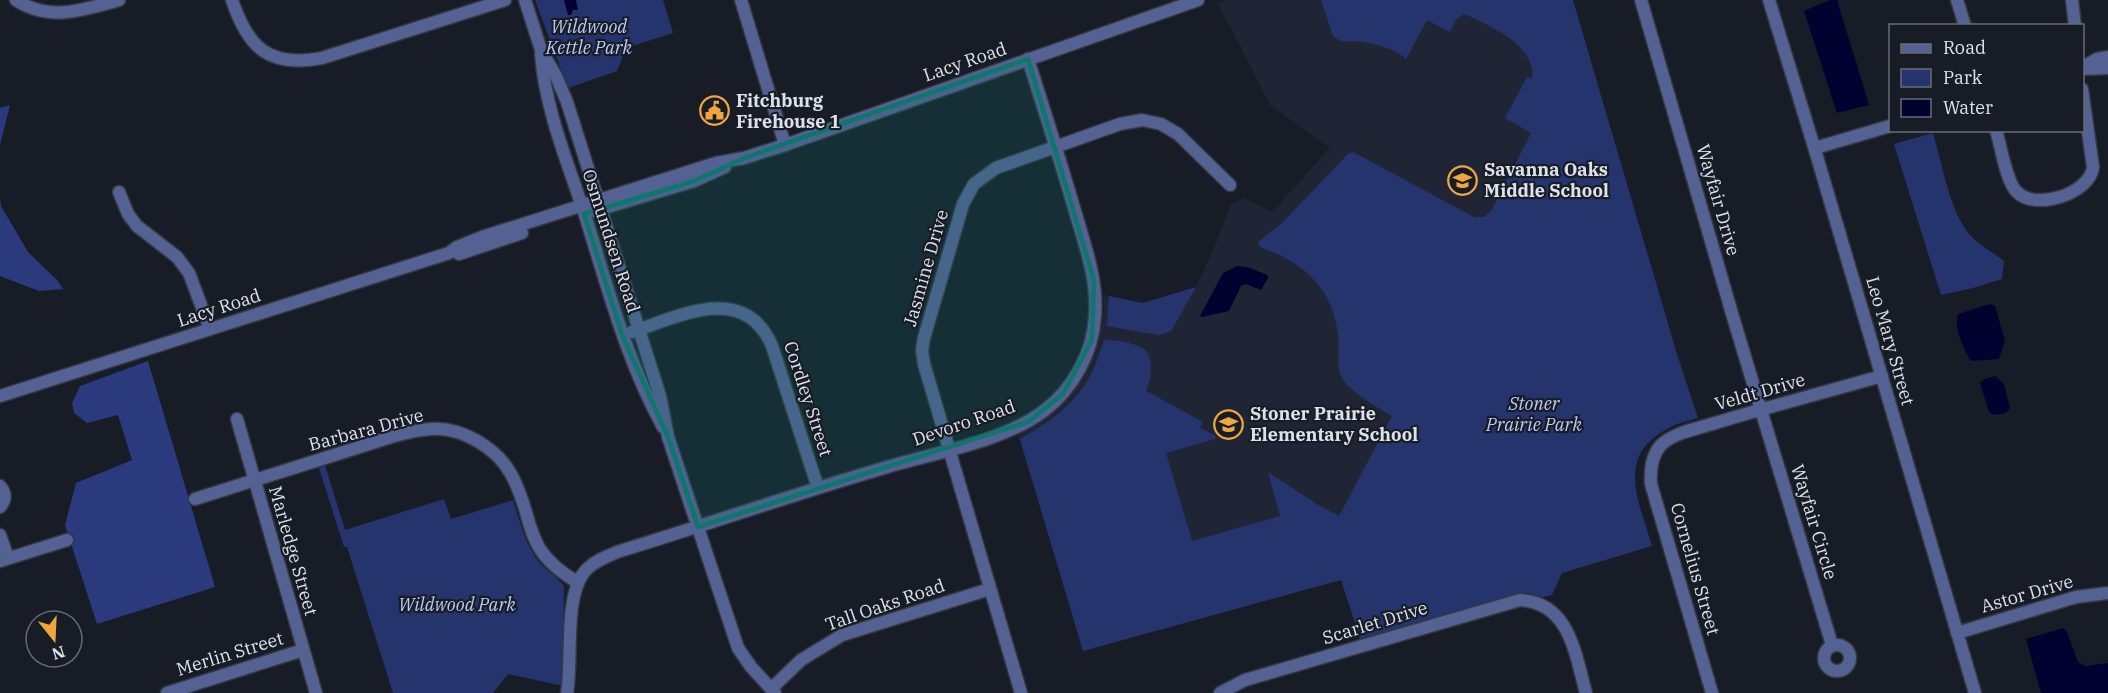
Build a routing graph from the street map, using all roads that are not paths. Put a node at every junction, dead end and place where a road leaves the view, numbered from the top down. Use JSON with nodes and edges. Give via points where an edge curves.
{"nodes":[{"id":1,"x":16,"y":0,"type":"edge"},
{"id":2,"x":119,"y":0,"type":"edge"},
{"id":3,"x":232,"y":0,"type":"edge"},
{"id":4,"x":505,"y":0,"type":"edge"},
{"id":5,"x":525,"y":0,"type":"edge"},
{"id":6,"x":741,"y":0,"type":"edge"},
{"id":7,"x":1198,"y":0,"type":"edge"},
{"id":8,"x":1641,"y":0,"type":"edge"},
{"id":9,"x":1769,"y":0,"type":"edge"},
{"id":10,"x":1957,"y":0,"type":"edge"},
{"id":11,"x":2072,"y":0,"type":"edge"},
{"id":12,"x":1964,"y":24,"type":"edge"},
{"id":13,"x":2075,"y":24,"type":"edge"},
{"id":14,"x":541,"y":50,"type":"junction"},
{"id":15,"x":2108,"y":57,"type":"edge"},
{"id":16,"x":1028,"y":59,"type":"junction"},
{"id":17,"x":2084,"y":67,"type":"edge"},
{"id":18,"x":2084,"y":68,"type":"edge"},
{"id":19,"x":2108,"y":68,"type":"edge"},
{"id":20,"x":2084,"y":103,"type":"edge"},
{"id":21,"x":574,"y":126,"type":"junction"},
{"id":22,"x":1889,"y":126,"type":"edge"},
{"id":23,"x":558,"y":131,"type":"junction"},
{"id":24,"x":1997,"y":132,"type":"edge"},
{"id":25,"x":785,"y":145,"type":"junction"},
{"id":26,"x":1055,"y":147,"type":"junction"},
{"id":27,"x":1815,"y":148,"type":"junction"},
{"id":28,"x":1230,"y":185,"type":"dead end"},
{"id":29,"x":119,"y":192,"type":"dead end"},
{"id":30,"x":599,"y":205,"type":"junction"},
{"id":31,"x":583,"y":209,"type":"junction"},
{"id":32,"x":210,"y":329,"type":"junction"},
{"id":33,"x":638,"y":330,"type":"junction"},
{"id":34,"x":622,"y":335,"type":"junction"},
{"id":35,"x":1882,"y":376,"type":"junction"},
{"id":36,"x":0,"y":396,"type":"edge"},
{"id":37,"x":1762,"y":410,"type":"junction"},
{"id":38,"x":237,"y":419,"type":"dead end"},
{"id":39,"x":668,"y":437,"type":"junction"},
{"id":40,"x":950,"y":449,"type":"junction"},
{"id":41,"x":1655,"y":454,"type":"joint"},
{"id":42,"x":254,"y":481,"type":"junction"},
{"id":43,"x":0,"y":486,"type":"edge"},
{"id":44,"x":818,"y":488,"type":"junction"},
{"id":45,"x":195,"y":500,"type":"dead end"},
{"id":46,"x":0,"y":507,"type":"edge"},
{"id":47,"x":698,"y":526,"type":"junction"},
{"id":48,"x":0,"y":535,"type":"edge"},
{"id":49,"x":67,"y":540,"type":"dead end"},
{"id":50,"x":4,"y":559,"type":"edge"},
{"id":51,"x":577,"y":582,"type":"junction"},
{"id":52,"x":990,"y":589,"type":"junction"},
{"id":53,"x":2108,"y":593,"type":"edge"},
{"id":54,"x":1957,"y":633,"type":"junction"},
{"id":55,"x":1832,"y":645,"type":"dead end"},
{"id":56,"x":303,"y":650,"type":"junction"},
{"id":57,"x":773,"y":691,"type":"edge"},
{"id":58,"x":167,"y":693,"type":"edge"},
{"id":59,"x":316,"y":693,"type":"edge"},
{"id":60,"x":567,"y":693,"type":"edge"},
{"id":61,"x":1021,"y":693,"type":"edge"},
{"id":62,"x":1220,"y":693,"type":"edge"},
{"id":63,"x":1586,"y":693,"type":"edge"},
{"id":64,"x":1713,"y":693,"type":"edge"},
{"id":65,"x":1975,"y":693,"type":"edge"}],
"edges":[{"from":1,"to":2,"type":"street","via":[[43,12],[64,13]]},
{"from":3,"to":4,"type":"street","via":[[246,34],[266,54],[301,62]]},
{"from":5,"to":14,"type":"street","name":"Osmundsen Road"},
{"from":6,"to":25,"type":"street"},
{"from":7,"to":16,"type":"street","name":"Lacy Road"},
{"from":8,"to":37,"type":"street","name":"Wayfair Drive"},
{"from":9,"to":27,"type":"street","name":"Leo Mary Street"},
{"from":10,"to":12,"type":"street"},
{"from":11,"to":13,"type":"street"},
{"from":14,"to":21,"type":"street","name":"Osmundsen Road","via":[[556,76]]},
{"from":14,"to":23,"type":"street","name":"Osmundsen Road","via":[[543,79]]},
{"from":15,"to":17,"type":"street"},
{"from":16,"to":25,"type":"street","name":"Lacy Road"},
{"from":16,"to":26,"type":"street","name":"Devoro Road"},
{"from":18,"to":19,"type":"street"},
{"from":20,"to":24,"type":"street","via":[[2093,167],[2090,179],[2075,191],[2043,201],[2029,201],[2015,191]]},
{"from":21,"to":23,"type":"street"},
{"from":21,"to":30,"type":"street","name":"Osmundsen Road"},
{"from":22,"to":27,"type":"street"},
{"from":23,"to":31,"type":"street","name":"Osmundsen Road"},
{"from":25,"to":30,"type":"street","name":"Lacy Road","via":[[694,181]]},
{"from":26,"to":28,"type":"street","name":"Jasmine Drive","via":[[1120,124],[1152,122],[1178,134]]},
{"from":26,"to":40,"type":"street","name":"Jasmine Drive","via":[[983,176],[963,204],[922,350]]},
{"from":26,"to":40,"type":"street","name":"Devoro Road","via":[[1094,280],[1092,340],[1072,381],[1044,411],[1010,431]]},
{"from":27,"to":35,"type":"street","name":"Leo Mary Street"},
{"from":29,"to":32,"type":"street","via":[[136,226],[177,257],[189,273]]},
{"from":30,"to":31,"type":"street","name":"Lacy Road"},
{"from":30,"to":33,"type":"street","name":"Osmundsen Road"},
{"from":31,"to":32,"type":"street","name":"Lacy Road","via":[[482,237],[449,253]]},
{"from":31,"to":34,"type":"street","name":"Osmundsen Road"},
{"from":32,"to":36,"type":"street","name":"Lacy Road"},
{"from":33,"to":34,"type":"street","name":"Cordley Street"},
{"from":33,"to":39,"type":"street","name":"Osmundsen Road","via":[[660,396]]},
{"from":33,"to":44,"type":"street","name":"Cordley Street","via":[[710,308],[739,311],[758,324],[769,337]]},
{"from":34,"to":39,"type":"street","name":"Osmundsen Road","via":[[646,397]]},
{"from":35,"to":37,"type":"street","name":"Veldt Drive"},
{"from":35,"to":54,"type":"street","name":"Leo Mary Street"},
{"from":37,"to":41,"type":"street","name":"Veldt Drive","via":[[1675,436]]},
{"from":37,"to":55,"type":"street","name":"Wayfair Circle"},
{"from":38,"to":42,"type":"street","name":"Marledge Street"},
{"from":39,"to":47,"type":"street","name":"Osmundsen Road"},
{"from":40,"to":44,"type":"street","name":"Devoro Road"},
{"from":40,"to":52,"type":"street","name":"Jasmine Drive"},
{"from":41,"to":64,"type":"street","name":"Cornelius Street","via":[[1651,484]]},
{"from":42,"to":45,"type":"street","name":"Barbara Drive"},
{"from":42,"to":51,"type":"street","name":"Barbara Drive","via":[[417,431],[466,435],[488,448],[510,472],[537,546],[553,566]]},
{"from":42,"to":56,"type":"street","name":"Marledge Street"},
{"from":43,"to":46,"type":"street","via":[[5,498]]},
{"from":44,"to":47,"type":"street","name":"Devoro Road"},
{"from":47,"to":51,"type":"street","name":"Devoro Road","via":[[601,559],[584,571]]},
{"from":47,"to":57,"type":"street","name":"Osmundsen Road","via":[[738,648]]},
{"from":48,"to":50,"type":"street"},
{"from":49,"to":50,"type":"street"},
{"from":51,"to":60,"type":"street","via":[[571,606]]},
{"from":52,"to":57,"type":"street","name":"Tall Oaks Road","via":[[842,635],[801,660]]},
{"from":52,"to":61,"type":"street","name":"Jasmine Drive"},
{"from":53,"to":54,"type":"street","name":"Astor Drive","via":[[2076,597]]},
{"from":54,"to":65,"type":"street","name":"Leo Mary Street"},
{"from":56,"to":58,"type":"street","name":"Merlin Street"},
{"from":56,"to":59,"type":"street","name":"Marledge Street"},
{"from":62,"to":63,"type":"street","name":"Scarlet Drive","via":[[1245,680],[1520,600],[1554,612],[1567,630]]}]}
